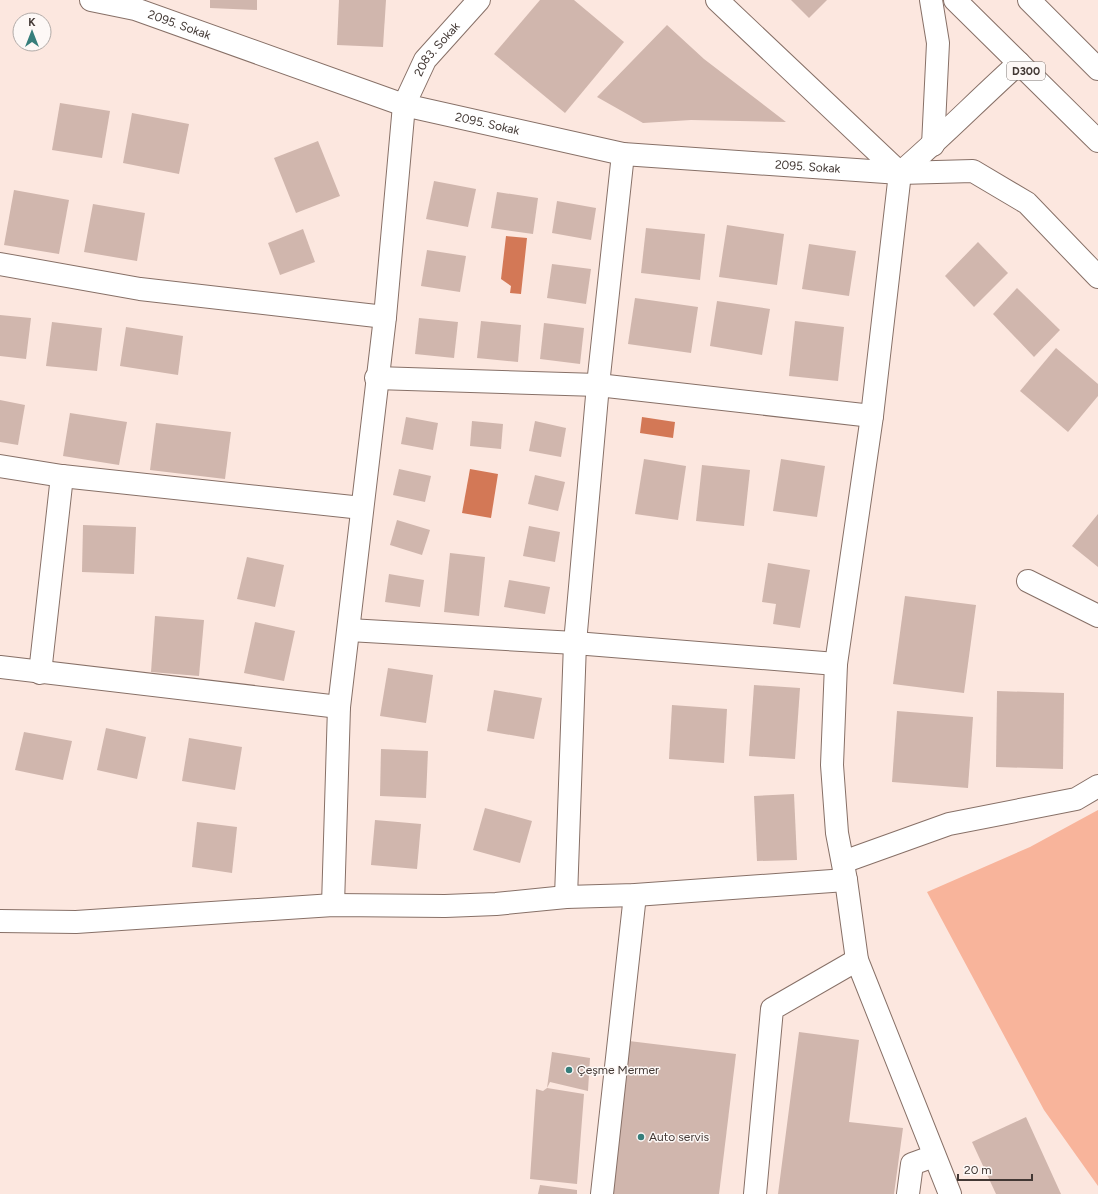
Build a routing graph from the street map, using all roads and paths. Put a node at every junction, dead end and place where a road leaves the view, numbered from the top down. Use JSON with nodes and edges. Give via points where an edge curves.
{"nodes":[{"id":1,"x":91,"y":0,"type":"edge"},
{"id":2,"x":479,"y":0,"type":"edge"},
{"id":3,"x":717,"y":0,"type":"edge"},
{"id":4,"x":932,"y":0,"type":"edge"},
{"id":5,"x":955,"y":0,"type":"edge"},
{"id":6,"x":1029,"y":0,"type":"edge"},
{"id":7,"x":1019,"y":63,"type":"junction"},
{"id":8,"x":1098,"y":69,"type":"edge"},
{"id":9,"x":404,"y":105,"type":"junction"},
{"id":10,"x":1098,"y":141,"type":"edge"},
{"id":11,"x":933,"y":145,"type":"junction"},
{"id":12,"x":623,"y":154,"type":"junction"},
{"id":13,"x":900,"y":173,"type":"junction"},
{"id":14,"x":0,"y":264,"type":"edge"},
{"id":15,"x":1098,"y":278,"type":"edge"},
{"id":16,"x":385,"y":317,"type":"junction"},
{"id":17,"x":376,"y":378,"type":"junction"},
{"id":18,"x":598,"y":384,"type":"junction"},
{"id":19,"x":872,"y":416,"type":"junction"},
{"id":20,"x":0,"y":466,"type":"edge"},
{"id":21,"x":62,"y":476,"type":"junction"},
{"id":22,"x":362,"y":508,"type":"junction"},
{"id":23,"x":1028,"y":582,"type":"dead end"},
{"id":24,"x":1098,"y":616,"type":"edge"},
{"id":25,"x":349,"y":630,"type":"junction"},
{"id":26,"x":575,"y":643,"type":"junction"},
{"id":27,"x":836,"y":664,"type":"junction"},
{"id":28,"x":0,"y":667,"type":"edge"},
{"id":29,"x":40,"y":673,"type":"junction"},
{"id":30,"x":339,"y":707,"type":"junction"},
{"id":31,"x":1098,"y":786,"type":"edge"},
{"id":32,"x":844,"y":871,"type":"junction"},
{"id":33,"x":635,"y":895,"type":"junction"},
{"id":34,"x":566,"y":897,"type":"junction"},
{"id":35,"x":333,"y":905,"type":"junction"},
{"id":36,"x":0,"y":921,"type":"edge"},
{"id":37,"x":857,"y":960,"type":"junction"},
{"id":38,"x":934,"y":1156,"type":"junction"},
{"id":39,"x":602,"y":1194,"type":"edge"},
{"id":40,"x":756,"y":1194,"type":"edge"},
{"id":41,"x":908,"y":1194,"type":"edge"},
{"id":42,"x":950,"y":1194,"type":"edge"}],
"edges":[{"from":1,"to":9,"type":"main road","name":"2095. Sokak","via":[[135,9]]},
{"from":2,"to":9,"type":"main road","name":"2083. Sokak","via":[[425,60]]},
{"from":3,"to":13,"type":"main road"},
{"from":4,"to":11,"type":"main road","via":[[938,43]]},
{"from":5,"to":7,"type":"main road","number":"D300"},
{"from":6,"to":8,"type":"main road"},
{"from":7,"to":10,"type":"main road","number":"D300"},
{"from":7,"to":11,"type":"main road"},
{"from":9,"to":12,"type":"main road","name":"2095. Sokak"},
{"from":9,"to":16,"type":"main road","name":"2083. Sokak"},
{"from":11,"to":13,"type":"main road"},
{"from":12,"to":13,"type":"main road","name":"2095. Sokak"},
{"from":12,"to":18,"type":"main road"},
{"from":13,"to":15,"type":"main road","name":"2095. Sokak","via":[[973,171],[1027,203]]},
{"from":13,"to":19,"type":"main road"},
{"from":14,"to":16,"type":"main road","via":[[140,289]]},
{"from":16,"to":17,"type":"main road","name":"2083. Sokak"},
{"from":17,"to":18,"type":"main road"},
{"from":17,"to":22,"type":"main road","name":"2083. Sokak"},
{"from":18,"to":19,"type":"main road"},
{"from":18,"to":26,"type":"main road"},
{"from":19,"to":27,"type":"main road"},
{"from":20,"to":21,"type":"main road"},
{"from":21,"to":22,"type":"main road"},
{"from":21,"to":29,"type":"main road"},
{"from":22,"to":25,"type":"main road","name":"2083. Sokak"},
{"from":23,"to":24,"type":"main road"},
{"from":25,"to":26,"type":"main road"},
{"from":25,"to":30,"type":"main road","name":"2083. Sokak"},
{"from":26,"to":27,"type":"main road"},
{"from":26,"to":34,"type":"main road"},
{"from":27,"to":32,"type":"main road","via":[[832,765],[837,833]]},
{"from":28,"to":29,"type":"main road"},
{"from":29,"to":30,"type":"main road"},
{"from":30,"to":35,"type":"main road","name":"2083. Sokak"},
{"from":31,"to":32,"type":"main road","via":[[1076,799],[949,824]]},
{"from":32,"to":33,"type":"main road"},
{"from":32,"to":37,"type":"main road"},
{"from":33,"to":34,"type":"main road"},
{"from":33,"to":39,"type":"main road"},
{"from":34,"to":35,"type":"main road","via":[[445,906]]},
{"from":35,"to":36,"type":"main road","via":[[76,922]]},
{"from":37,"to":38,"type":"main road"},
{"from":37,"to":40,"type":"main road","via":[[772,1009]]},
{"from":38,"to":41,"type":"main road","via":[[912,1164]]},
{"from":38,"to":42,"type":"main road"}]}
